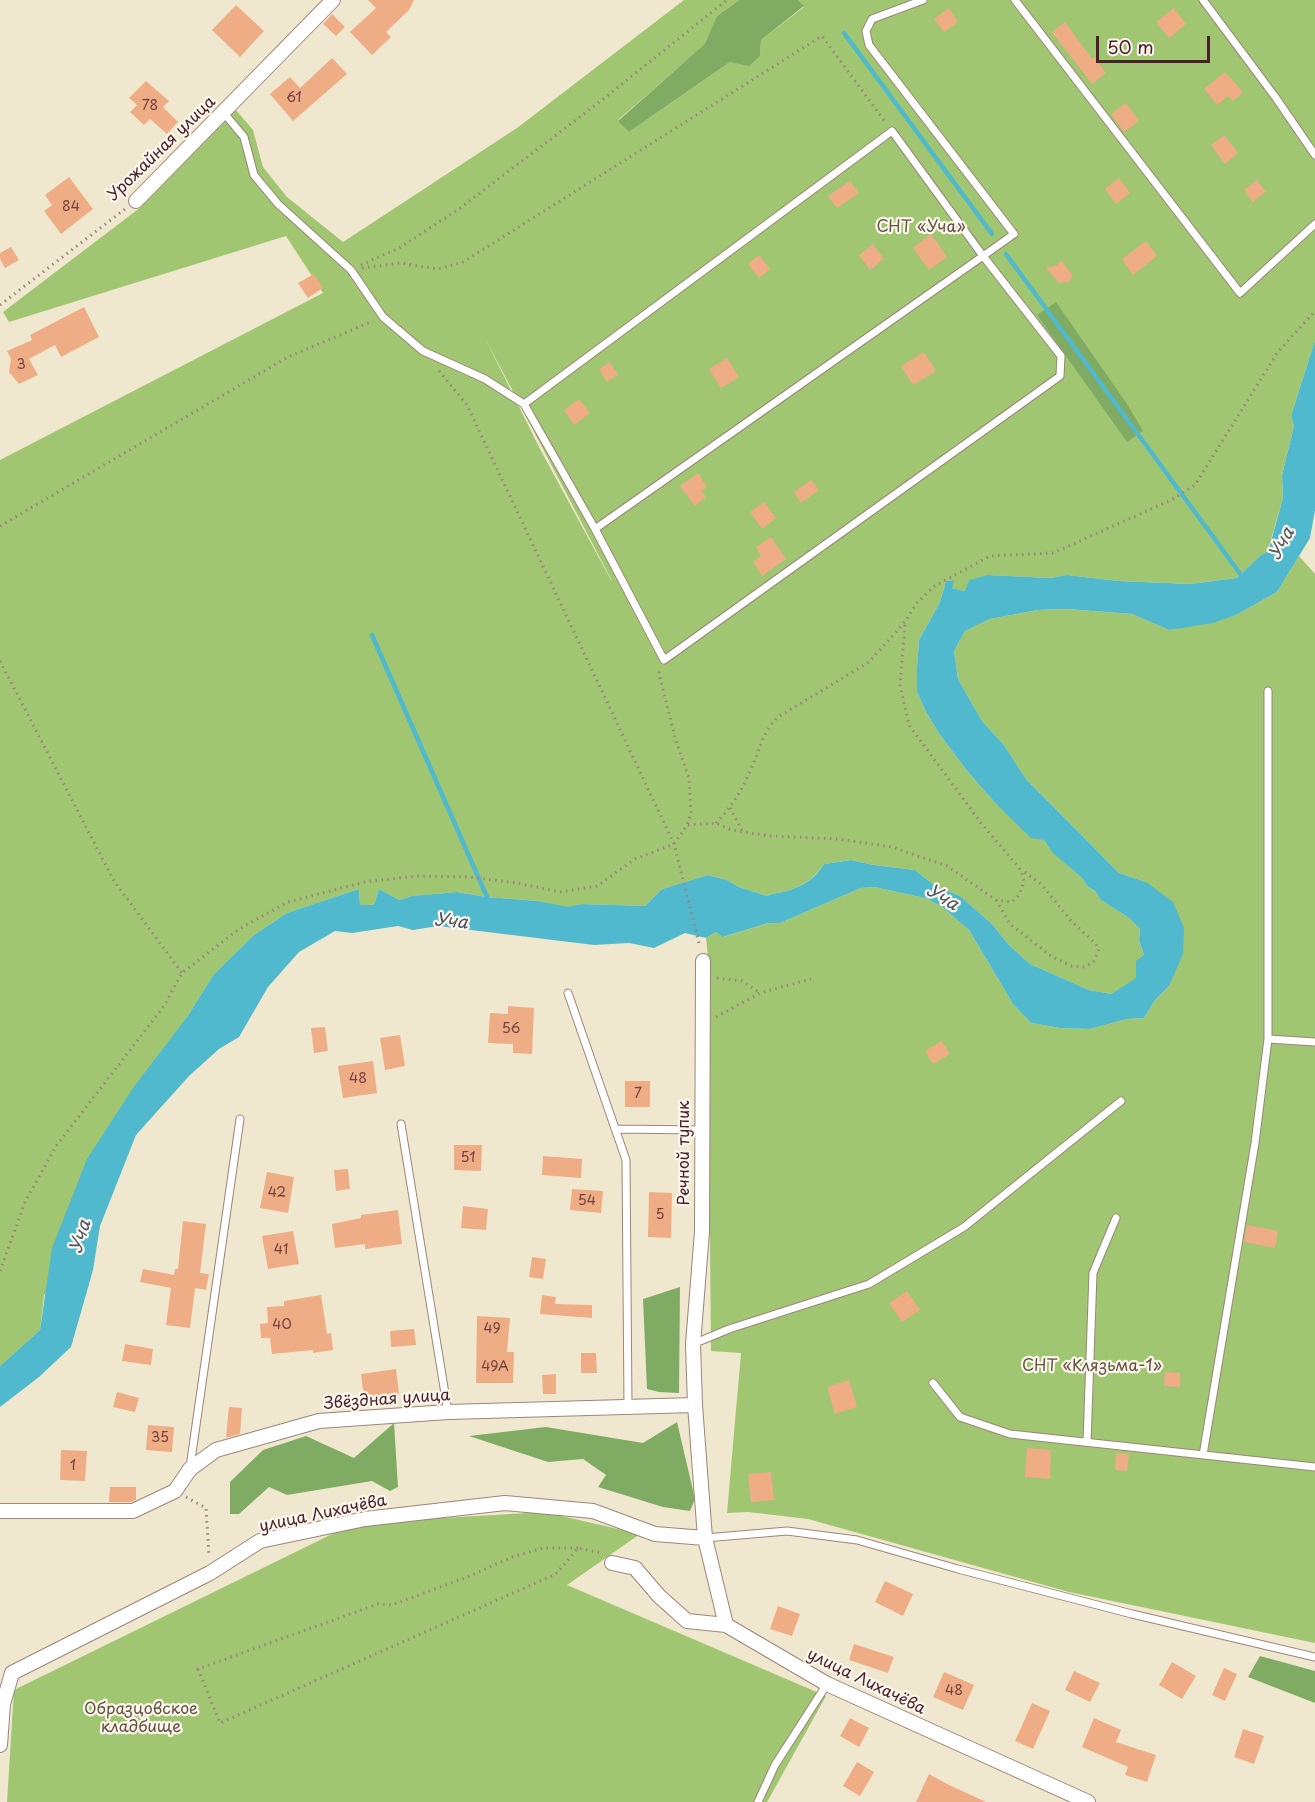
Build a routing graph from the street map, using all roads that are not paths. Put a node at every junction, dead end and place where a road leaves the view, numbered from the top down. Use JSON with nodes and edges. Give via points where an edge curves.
{"nodes":[{"id":1,"x":333,"y":0,"type":"edge"},
{"id":2,"x":923,"y":0,"type":"edge"},
{"id":3,"x":1015,"y":0,"type":"edge"},
{"id":4,"x":1203,"y":0,"type":"edge"},
{"id":5,"x":223,"y":112,"type":"junction"},
{"id":6,"x":1315,"y":155,"type":"edge"},
{"id":7,"x":136,"y":201,"type":"road end"},
{"id":8,"x":1315,"y":224,"type":"edge"},
{"id":9,"x":983,"y":256,"type":"junction"},
{"id":10,"x":524,"y":404,"type":"junction"},
{"id":11,"x":595,"y":529,"type":"junction"},
{"id":12,"x":1268,"y":690,"type":"dead end"},
{"id":13,"x":703,"y":961,"type":"road end"},
{"id":14,"x":568,"y":993,"type":"dead end"},
{"id":15,"x":1268,"y":1039,"type":"junction"},
{"id":16,"x":1315,"y":1042,"type":"edge"},
{"id":17,"x":1121,"y":1101,"type":"dead end"},
{"id":18,"x":240,"y":1119,"type":"dead end"},
{"id":19,"x":401,"y":1124,"type":"dead end"},
{"id":20,"x":615,"y":1129,"type":"junction"},
{"id":21,"x":701,"y":1130,"type":"junction"},
{"id":22,"x":1116,"y":1218,"type":"dead end"},
{"id":23,"x":693,"y":1344,"type":"junction"},
{"id":24,"x":933,"y":1383,"type":"dead end"},
{"id":25,"x":695,"y":1405,"type":"junction"},
{"id":26,"x":628,"y":1407,"type":"junction"},
{"id":27,"x":448,"y":1412,"type":"junction"},
{"id":28,"x":1087,"y":1442,"type":"junction"},
{"id":29,"x":1203,"y":1455,"type":"junction"},
{"id":30,"x":1315,"y":1467,"type":"edge"},
{"id":31,"x":190,"y":1469,"type":"junction"},
{"id":32,"x":0,"y":1511,"type":"edge"},
{"id":33,"x":705,"y":1538,"type":"junction"},
{"id":34,"x":612,"y":1563,"type":"road end"},
{"id":35,"x":726,"y":1625,"type":"junction"},
{"id":36,"x":1315,"y":1657,"type":"edge"},
{"id":37,"x":827,"y":1684,"type":"junction"},
{"id":38,"x":0,"y":1745,"type":"edge"},
{"id":39,"x":758,"y":1802,"type":"edge"},
{"id":40,"x":1088,"y":1802,"type":"edge"}],
"edges":[{"from":1,"to":5,"type":"street","name":"Урожайная улица"},
{"from":2,"to":9,"type":"lane","via":[[872,19],[866,32],[869,45],[1014,234]]},
{"from":3,"to":8,"type":"lane","via":[[1240,293]]},
{"from":4,"to":6,"type":"lane"},
{"from":5,"to":7,"type":"street","name":"Урожайная улица"},
{"from":5,"to":10,"type":"lane","via":[[244,137],[254,175],[286,212],[351,270],[383,317],[423,351],[485,379]]},
{"from":9,"to":10,"type":"lane","via":[[892,131]]},
{"from":9,"to":11,"type":"lane"},
{"from":9,"to":11,"type":"lane","via":[[1061,356],[1060,376],[664,660]]},
{"from":10,"to":11,"type":"lane"},
{"from":12,"to":15,"type":"lane"},
{"from":13,"to":21,"type":"street","name":"Речной тупик"},
{"from":14,"to":20,"type":"lane"},
{"from":15,"to":16,"type":"lane"},
{"from":15,"to":29,"type":"lane"},
{"from":17,"to":23,"type":"lane","via":[[964,1227],[869,1284]]},
{"from":18,"to":31,"type":"lane"},
{"from":19,"to":27,"type":"lane"},
{"from":20,"to":21,"type":"lane"},
{"from":20,"to":26,"type":"lane","via":[[626,1160]]},
{"from":21,"to":23,"type":"street","name":"Речной тупик","via":[[702,1232]]},
{"from":22,"to":28,"type":"lane","via":[[1093,1273]]},
{"from":23,"to":25,"type":"street","name":"Речной тупик"},
{"from":24,"to":28,"type":"lane","via":[[960,1417],[1010,1434]]},
{"from":25,"to":26,"type":"street","name":"Звёздная улица"},
{"from":25,"to":33,"type":"street","name":"Речной тупик"},
{"from":26,"to":27,"type":"street","name":"Звёздная улица"},
{"from":27,"to":31,"type":"street","name":"Звёздная улица","via":[[320,1421],[216,1450]]},
{"from":28,"to":29,"type":"lane"},
{"from":29,"to":30,"type":"lane"},
{"from":31,"to":32,"type":"street","name":"Звёздная улица","via":[[176,1491],[133,1511]]},
{"from":33,"to":35,"type":"street","name":"Речной тупик"},
{"from":33,"to":36,"type":"lane","via":[[787,1531],[857,1540],[1062,1596]]},
{"from":33,"to":38,"type":"street","name":"улица Лихачёва","via":[[655,1534],[593,1511],[505,1503],[364,1519],[260,1541],[210,1573],[12,1673],[3,1704]]},
{"from":34,"to":35,"type":"street","name":"улица Лихачёва","via":[[635,1568],[687,1621]]},
{"from":35,"to":37,"type":"street","name":"улица Лихачёва"},
{"from":37,"to":39,"type":"lane","via":[[775,1765]]},
{"from":37,"to":40,"type":"street","name":"улица Лихачёва"}]}
